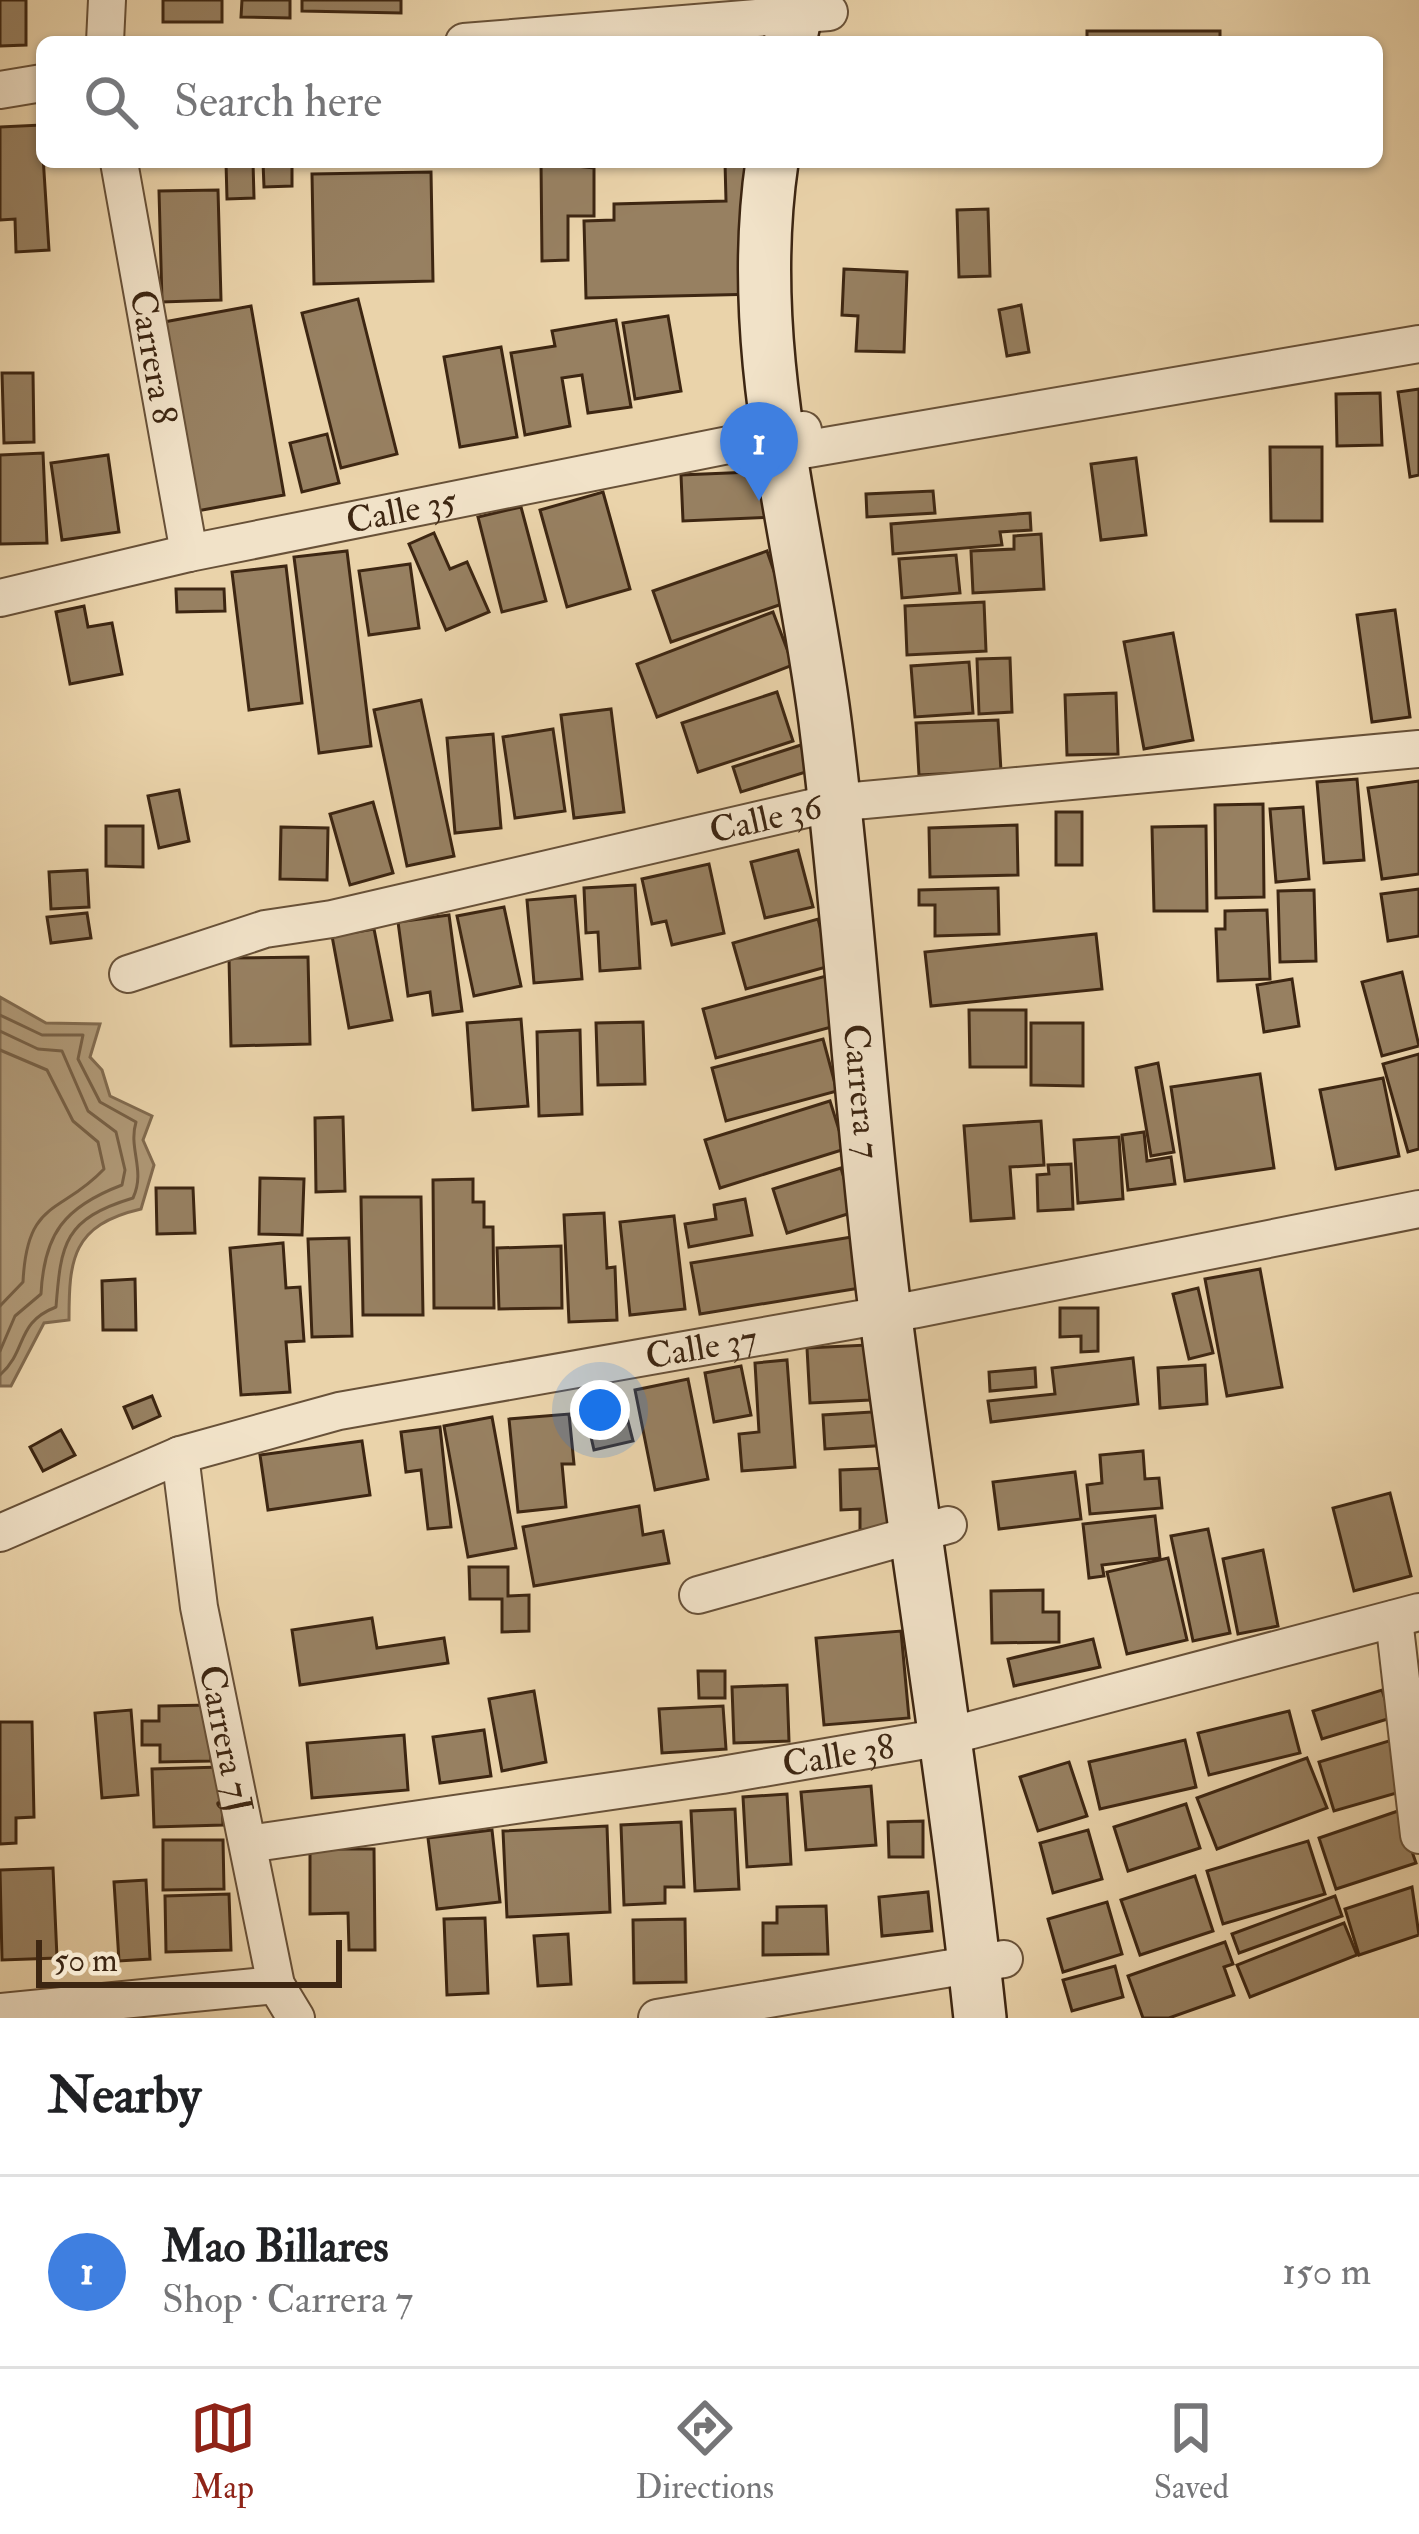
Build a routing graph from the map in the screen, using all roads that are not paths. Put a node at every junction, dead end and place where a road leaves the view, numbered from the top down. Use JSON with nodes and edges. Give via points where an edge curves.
{"nodes":[{"id":1,"x":107,"y":0,"type":"edge"},
{"id":2,"x":811,"y":18,"type":"edge"},
{"id":3,"x":105,"y":36,"type":"edge"},
{"id":4,"x":551,"y":36,"type":"edge"},
{"id":5,"x":36,"y":84,"type":"edge"},
{"id":6,"x":0,"y":90,"type":"edge"},
{"id":7,"x":120,"y":168,"type":"edge"},
{"id":8,"x":771,"y":168,"type":"edge"},
{"id":9,"x":802,"y":168,"type":"edge"},
{"id":10,"x":1419,"y":344,"type":"edge"},
{"id":11,"x":790,"y":442,"type":"junction"},
{"id":12,"x":189,"y":553,"type":"junction"},
{"id":13,"x":0,"y":598,"type":"edge"},
{"id":14,"x":1419,"y":749,"type":"edge"},
{"id":15,"x":847,"y":803,"type":"junction"},
{"id":16,"x":128,"y":974,"type":"dead end"},
{"id":17,"x":1419,"y":1209,"type":"edge"},
{"id":18,"x":901,"y":1310,"type":"junction"},
{"id":19,"x":180,"y":1455,"type":"junction"},
{"id":20,"x":933,"y":1530,"type":"junction"},
{"id":21,"x":0,"y":1533,"type":"edge"},
{"id":22,"x":698,"y":1594,"type":"dead end"},
{"id":23,"x":1406,"y":1616,"type":"edge"},
{"id":24,"x":963,"y":1732,"type":"junction"},
{"id":25,"x":1419,"y":1835,"type":"edge"},
{"id":26,"x":248,"y":1844,"type":"junction"},
{"id":27,"x":989,"y":1961,"type":"junction"},
{"id":28,"x":276,"y":1985,"type":"junction"},
{"id":29,"x":0,"y":2012,"type":"edge"},
{"id":30,"x":296,"y":2018,"type":"edge"},
{"id":31,"x":657,"y":2018,"type":"edge"},
{"id":32,"x":980,"y":2018,"type":"edge"},
{"id":33,"x":1011,"y":2018,"type":"edge"}],
"edges":[{"from":1,"to":3,"type":"street"},
{"from":2,"to":4,"type":"street"},
{"from":5,"to":6,"type":"street"},
{"from":7,"to":12,"type":"street","name":"Carrera 8"},
{"from":8,"to":11,"type":"street","name":"Carrera 7","via":[[763,221]]},
{"from":9,"to":11,"type":"street","name":"Carrera 7"},
{"from":10,"to":11,"type":"street","name":"Calle 35"},
{"from":11,"to":12,"type":"street","name":"Calle 35"},
{"from":11,"to":15,"type":"street","name":"Carrera 7","via":[[825,721]]},
{"from":12,"to":13,"type":"street","name":"Calle 35"},
{"from":14,"to":15,"type":"street","name":"Calle 36"},
{"from":15,"to":16,"type":"street","name":"Calle 36","via":[[265,929]]},
{"from":15,"to":18,"type":"street","name":"Carrera 7"},
{"from":17,"to":18,"type":"street","name":"Calle 37"},
{"from":18,"to":19,"type":"street","name":"Calle 37","via":[[339,1411]]},
{"from":18,"to":20,"type":"street","name":"Carrera 7"},
{"from":19,"to":21,"type":"street","name":"Calle 37"},
{"from":19,"to":26,"type":"street","name":"Carrera 7J","via":[[199,1607]]},
{"from":20,"to":22,"type":"street"},
{"from":20,"to":24,"type":"street","name":"Carrera 7"},
{"from":23,"to":24,"type":"street","name":"Calle 38"},
{"from":23,"to":25,"type":"street"},
{"from":24,"to":26,"type":"street","name":"Calle 38"},
{"from":24,"to":27,"type":"street","name":"Carrera 7"},
{"from":26,"to":28,"type":"street","name":"Carrera 7J"},
{"from":27,"to":31,"type":"street"},
{"from":27,"to":32,"type":"street","name":"Carrera 7"},
{"from":27,"to":33,"type":"street","name":"Carrera 7"},
{"from":28,"to":29,"type":"street"},
{"from":28,"to":30,"type":"street","name":"Carrera 7J"}]}
